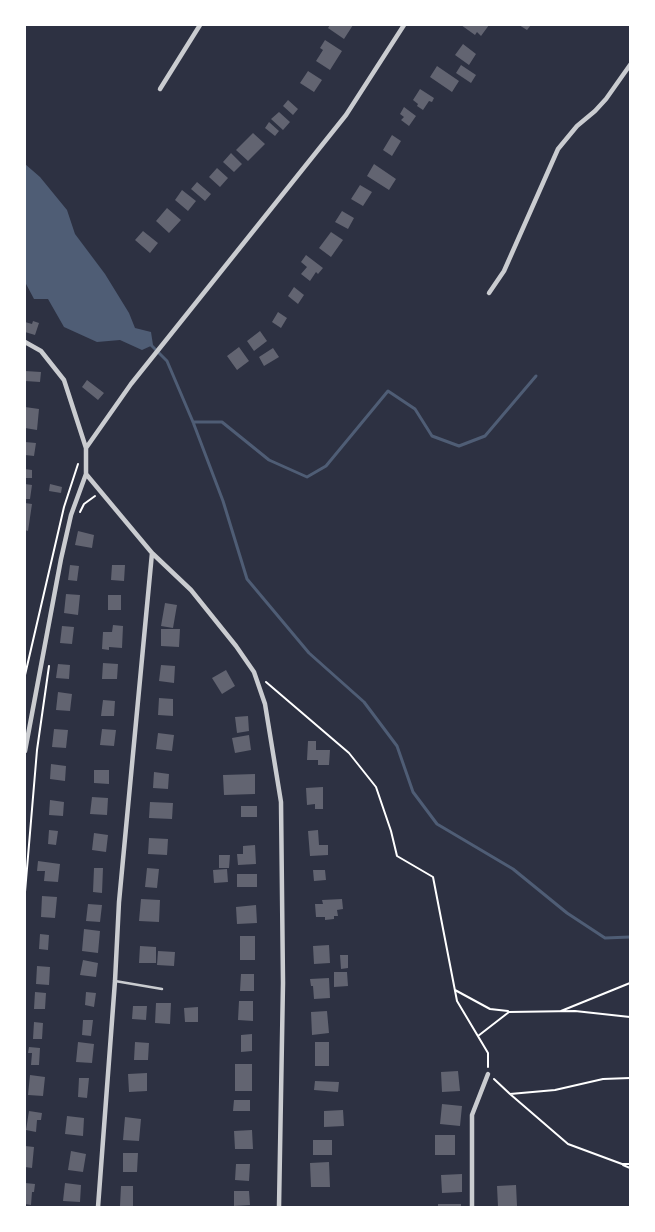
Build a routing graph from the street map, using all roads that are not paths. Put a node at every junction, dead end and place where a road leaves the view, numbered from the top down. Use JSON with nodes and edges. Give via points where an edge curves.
{"nodes":[{"id":1,"x":200,"y":25,"type":"edge"},
{"id":2,"x":404,"y":25,"type":"edge"},
{"id":3,"x":630,"y":65,"type":"edge"},
{"id":4,"x":160,"y":89,"type":"dead end"},
{"id":5,"x":489,"y":293,"type":"dead end"},
{"id":6,"x":25,"y":342,"type":"edge"},
{"id":7,"x":86,"y":448,"type":"junction"},
{"id":8,"x":86,"y":474,"type":"junction"},
{"id":9,"x":152,"y":553,"type":"junction"},
{"id":10,"x":25,"y":745,"type":"edge"},
{"id":11,"x":25,"y":751,"type":"edge"},
{"id":12,"x":115,"y":981,"type":"junction"},
{"id":13,"x":162,"y":989,"type":"dead end"},
{"id":14,"x":488,"y":1074,"type":"road end"},
{"id":15,"x":98,"y":1207,"type":"edge"},
{"id":16,"x":279,"y":1207,"type":"edge"},
{"id":17,"x":472,"y":1207,"type":"edge"}],
"edges":[{"from":1,"to":4,"type":"street"},
{"from":2,"to":7,"type":"street","via":[[346,115],[131,384]]},
{"from":3,"to":5,"type":"street","via":[[601,105],[558,149],[504,271]]},
{"from":6,"to":7,"type":"street","via":[[42,351],[64,380]]},
{"from":7,"to":8,"type":"street"},
{"from":8,"to":9,"type":"street"},
{"from":8,"to":10,"type":"street","via":[[71,515],[61,559]]},
{"from":9,"to":12,"type":"street","via":[[119,902]]},
{"from":9,"to":16,"type":"street","via":[[191,590],[254,672],[266,704],[281,802],[283,983]]},
{"from":10,"to":11,"type":"street"},
{"from":12,"to":13,"type":"lane"},
{"from":12,"to":15,"type":"street"},
{"from":14,"to":17,"type":"street","via":[[472,1115]]}]}
